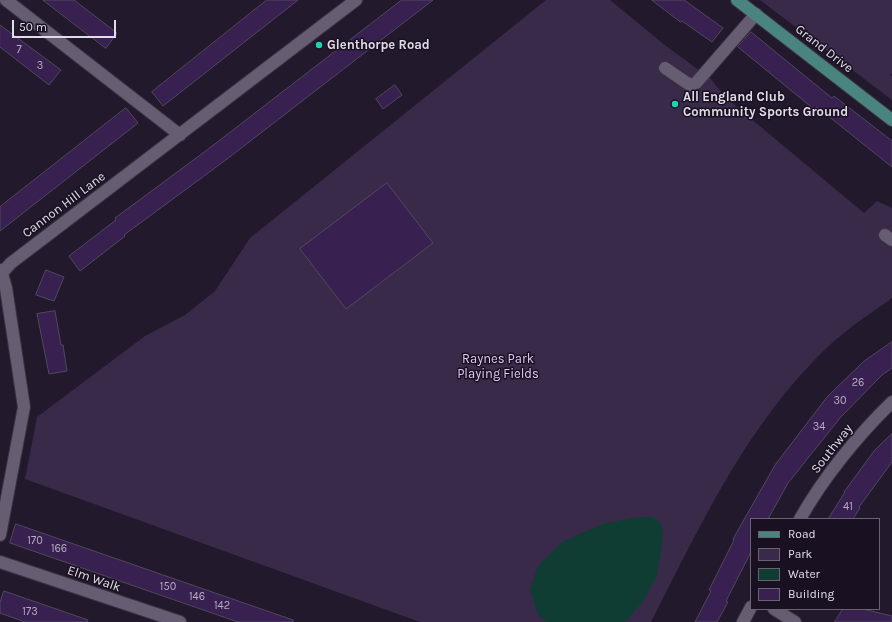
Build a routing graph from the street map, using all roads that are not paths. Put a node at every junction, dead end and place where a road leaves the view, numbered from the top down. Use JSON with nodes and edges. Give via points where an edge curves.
{"nodes":[{"id":1,"x":6,"y":0,"type":"edge"},
{"id":2,"x":355,"y":0,"type":"edge"},
{"id":3,"x":738,"y":0,"type":"edge"},
{"id":4,"x":756,"y":14,"type":"junction"},
{"id":5,"x":665,"y":68,"type":"dead end"},
{"id":6,"x":892,"y":120,"type":"edge"},
{"id":7,"x":180,"y":134,"type":"junction"},
{"id":8,"x":1,"y":273,"type":"edge"},
{"id":9,"x":892,"y":402,"type":"edge"},
{"id":10,"x":801,"y":518,"type":"edge"},
{"id":11,"x":0,"y":535,"type":"edge"},
{"id":12,"x":0,"y":562,"type":"edge"},
{"id":13,"x":750,"y":609,"type":"edge"},
{"id":14,"x":776,"y":610,"type":"edge"},
{"id":15,"x":180,"y":622,"type":"edge"},
{"id":16,"x":743,"y":622,"type":"edge"},
{"id":17,"x":795,"y":622,"type":"edge"}],
"edges":[{"from":1,"to":7,"type":"street"},
{"from":2,"to":7,"type":"street","name":"Cannon Hill Lane"},
{"from":3,"to":4,"type":"main road","name":"Grand Drive"},
{"from":4,"to":5,"type":"street","via":[[696,83],[690,85]]},
{"from":4,"to":6,"type":"main road","name":"Grand Drive"},
{"from":7,"to":8,"type":"street","name":"Cannon Hill Lane"},
{"from":8,"to":11,"type":"street","name":"Cannon Hill Lane","via":[[6,288],[24,407]]},
{"from":9,"to":10,"type":"street","name":"Southway","via":[[861,434],[811,499]]},
{"from":12,"to":15,"type":"street","name":"Elm Walk"},
{"from":13,"to":16,"type":"street"},
{"from":14,"to":17,"type":"street"}]}
